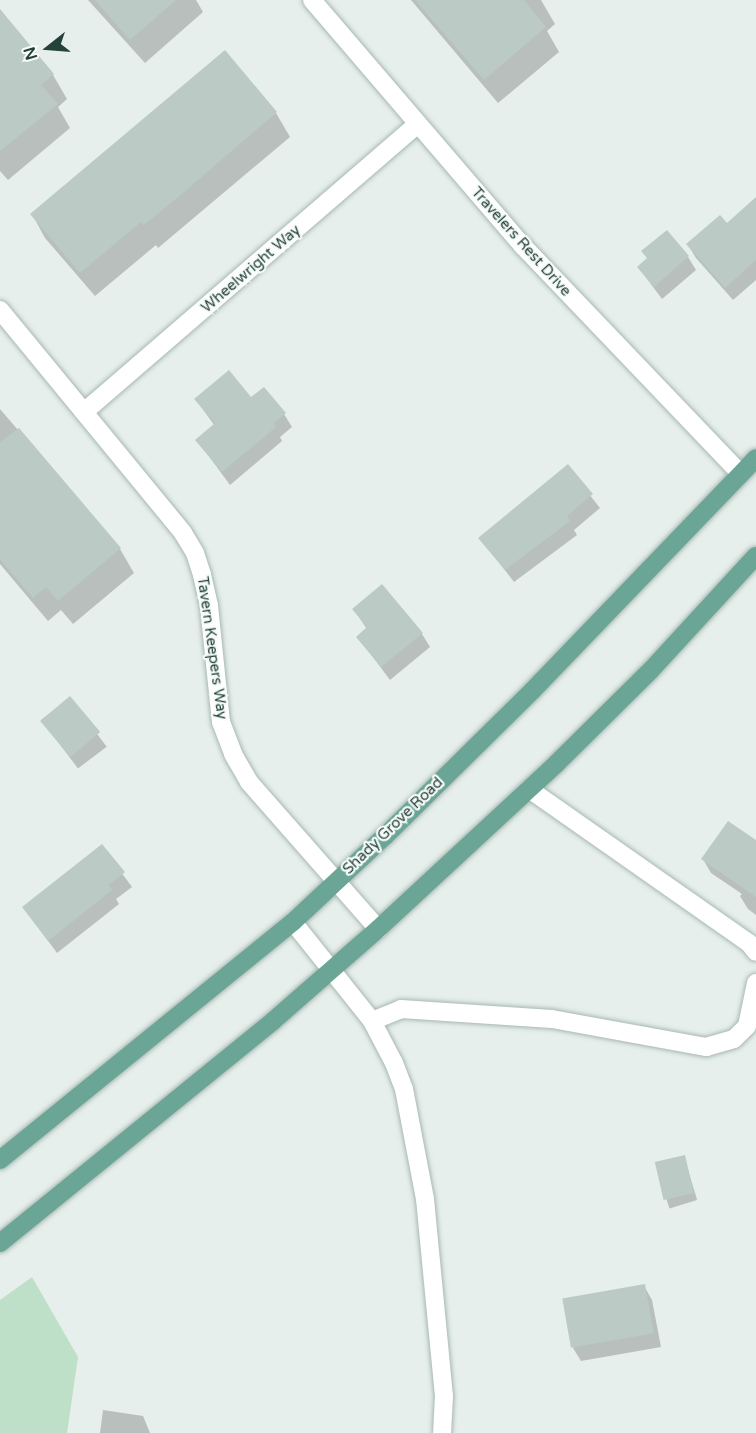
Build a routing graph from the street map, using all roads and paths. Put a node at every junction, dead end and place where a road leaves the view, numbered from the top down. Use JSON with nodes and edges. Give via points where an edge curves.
{"nodes":[{"id":1,"x":312,"y":0,"type":"edge"},
{"id":2,"x":417,"y":126,"type":"junction"},
{"id":3,"x":0,"y":310,"type":"edge"},
{"id":4,"x":84,"y":412,"type":"junction"},
{"id":5,"x":756,"y":458,"type":"edge"},
{"id":6,"x":741,"y":474,"type":"junction"},
{"id":7,"x":756,"y":555,"type":"edge"},
{"id":8,"x":529,"y":789,"type":"junction"},
{"id":9,"x":336,"y":881,"type":"junction"},
{"id":10,"x":293,"y":922,"type":"junction"},
{"id":11,"x":378,"y":929,"type":"junction"},
{"id":12,"x":756,"y":952,"type":"edge"},
{"id":13,"x":332,"y":970,"type":"junction"},
{"id":14,"x":756,"y":983,"type":"edge"},
{"id":15,"x":372,"y":1021,"type":"junction"},
{"id":16,"x":0,"y":1160,"type":"edge"},
{"id":17,"x":0,"y":1243,"type":"edge"},
{"id":18,"x":442,"y":1433,"type":"edge"}],
"edges":[{"from":1,"to":2,"type":"street","name":"Travelers Rest Drive"},
{"from":2,"to":4,"type":"street","name":"Wheelwright Way"},
{"from":2,"to":6,"type":"street","name":"Travelers Rest Drive","via":[[523,246]]},
{"from":3,"to":4,"type":"street","name":"Tavern Keepers Way"},
{"from":4,"to":9,"type":"street","name":"Tavern Keepers Way","via":[[169,512],[195,553],[209,606],[221,722],[233,754],[249,782]]},
{"from":5,"to":6,"type":"main road","name":"Shady Grove Road"},
{"from":6,"to":9,"type":"main road","name":"Shady Grove Road","via":[[532,691]]},
{"from":7,"to":8,"type":"main road","via":[[651,670]]},
{"from":8,"to":11,"type":"main road"},
{"from":8,"to":12,"type":"street"},
{"from":9,"to":10,"type":"main road","name":"Shady Grove Road"},
{"from":9,"to":11,"type":"street","name":"Tavern Keepers Way"},
{"from":10,"to":13,"type":"street"},
{"from":10,"to":16,"type":"main road","name":"Shady Grove Road"},
{"from":11,"to":13,"type":"main road"},
{"from":13,"to":15,"type":"street"},
{"from":13,"to":17,"type":"main road"},
{"from":14,"to":15,"type":"street","via":[[747,1026],[734,1039],[706,1047],[552,1019],[401,1009]]},
{"from":15,"to":18,"type":"street","via":[[394,1063],[413,1127],[436,1308],[444,1396]]}]}
